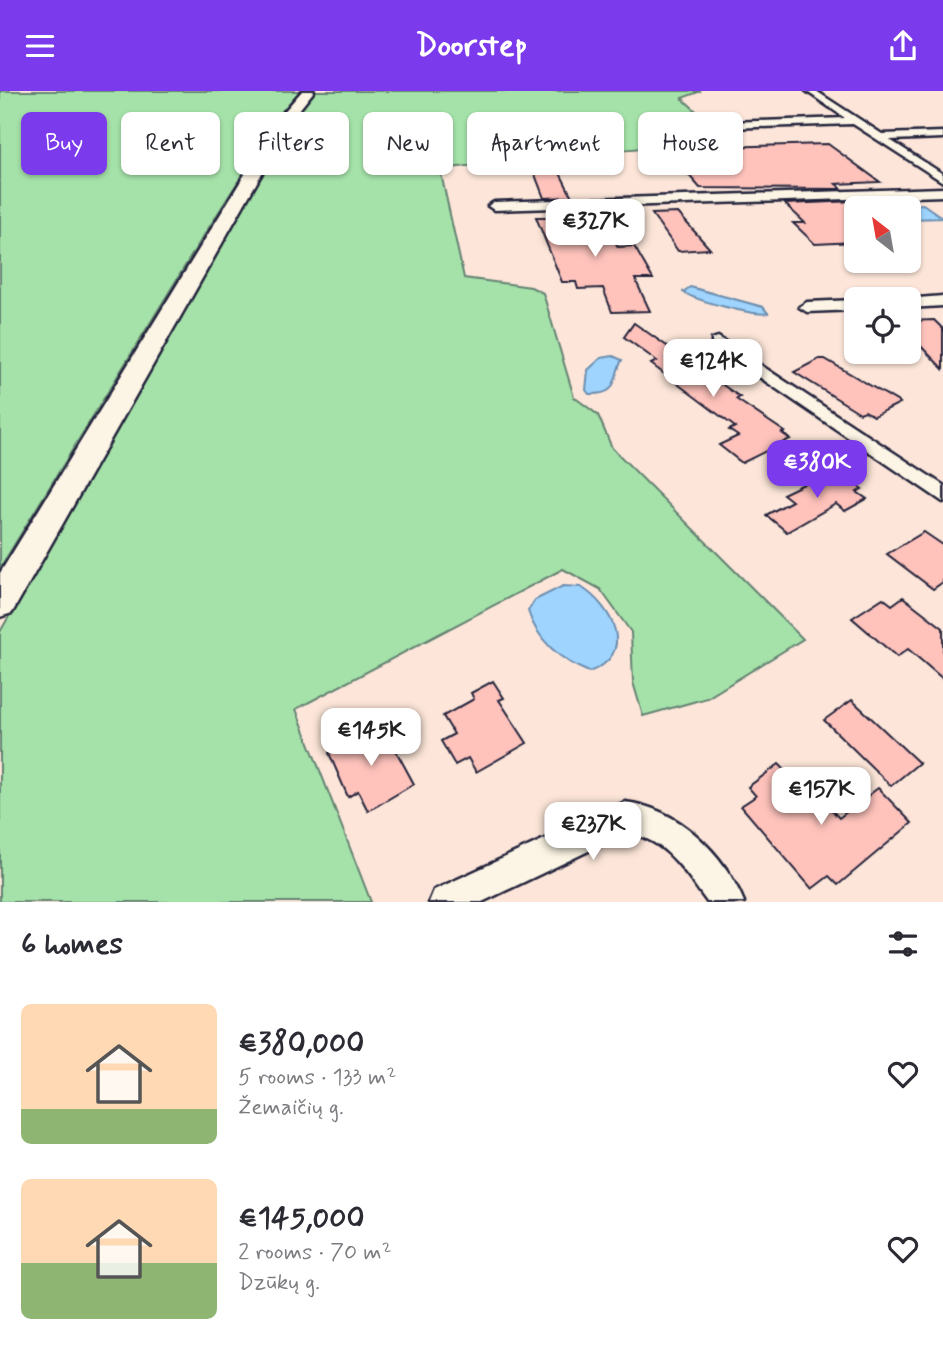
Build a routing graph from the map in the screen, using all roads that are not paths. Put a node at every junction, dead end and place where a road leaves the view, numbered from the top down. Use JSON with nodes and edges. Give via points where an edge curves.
{"nodes":[{"id":1,"x":308,"y":91,"type":"edge"},
{"id":2,"x":810,"y":91,"type":"edge"},
{"id":3,"x":855,"y":121,"type":"junction"},
{"id":4,"x":743,"y":125,"type":"edge"},
{"id":5,"x":943,"y":135,"type":"edge"},
{"id":6,"x":879,"y":137,"type":"junction"},
{"id":7,"x":943,"y":180,"type":"edge"},
{"id":8,"x":943,"y":192,"type":"edge"},
{"id":9,"x":494,"y":206,"type":"dead end"},
{"id":10,"x":943,"y":301,"type":"edge"},
{"id":11,"x":921,"y":302,"type":"edge"},
{"id":12,"x":844,"y":305,"type":"edge"},
{"id":13,"x":807,"y":307,"type":"dead end"},
{"id":14,"x":718,"y":342,"type":"dead end"},
{"id":15,"x":943,"y":495,"type":"edge"},
{"id":16,"x":0,"y":603,"type":"edge"},
{"id":17,"x":446,"y":902,"type":"edge"},
{"id":18,"x":727,"y":902,"type":"edge"}],
"edges":[{"from":1,"to":16,"type":"main road","via":[[289,114]]},
{"from":2,"to":3,"type":"street"},
{"from":3,"to":4,"type":"street"},
{"from":3,"to":6,"type":"street"},
{"from":5,"to":6,"type":"street"},
{"from":6,"to":7,"type":"street"},
{"from":8,"to":9,"type":"street"},
{"from":10,"to":11,"type":"street"},
{"from":12,"to":13,"type":"street"},
{"from":14,"to":15,"type":"street"},
{"from":17,"to":18,"type":"street","via":[[625,817],[641,817],[668,830]]}]}
